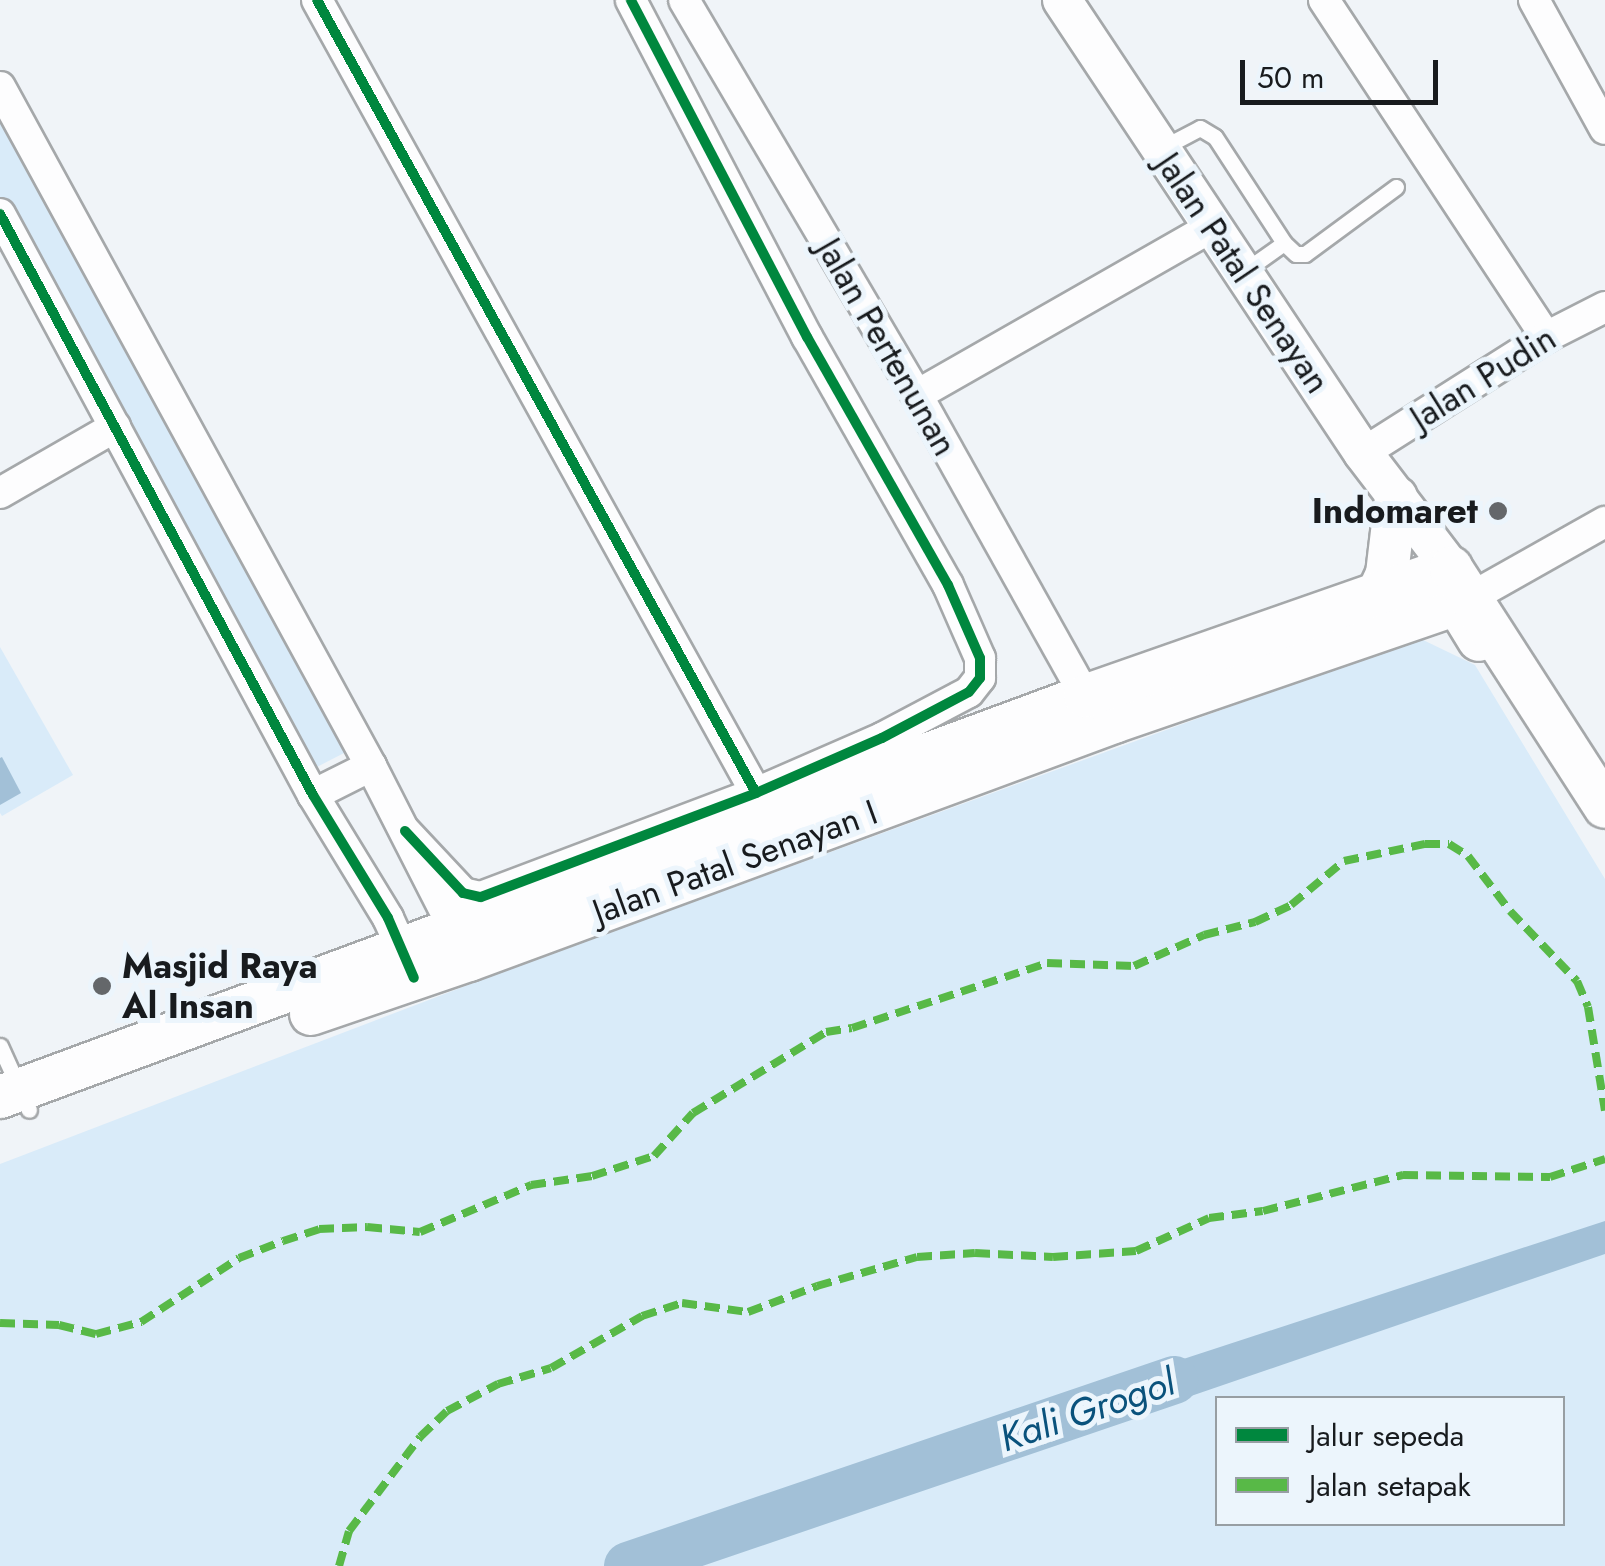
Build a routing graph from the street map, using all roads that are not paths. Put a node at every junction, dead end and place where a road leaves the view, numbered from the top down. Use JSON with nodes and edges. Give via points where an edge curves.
{"nodes":[{"id":1,"x":316,"y":0,"type":"edge"},
{"id":2,"x":631,"y":0,"type":"edge"},
{"id":3,"x":684,"y":0,"type":"edge"},
{"id":4,"x":1062,"y":0,"type":"edge"},
{"id":5,"x":1324,"y":0,"type":"edge"},
{"id":6,"x":1534,"y":0,"type":"edge"},
{"id":7,"x":0,"y":88,"type":"edge"},
{"id":8,"x":1605,"y":129,"type":"edge"},
{"id":9,"x":1160,"y":149,"type":"junction"},
{"id":10,"x":1396,"y":187,"type":"dead end"},
{"id":11,"x":0,"y":214,"type":"edge"},
{"id":12,"x":1212,"y":227,"type":"junction"},
{"id":13,"x":1284,"y":243,"type":"junction"},
{"id":14,"x":1241,"y":273,"type":"junction"},
{"id":15,"x":1605,"y":307,"type":"edge"},
{"id":16,"x":1546,"y":337,"type":"junction"},
{"id":17,"x":917,"y":395,"type":"junction"},
{"id":18,"x":115,"y":427,"type":"junction"},
{"id":19,"x":1363,"y":453,"type":"junction"},
{"id":20,"x":0,"y":492,"type":"edge"},
{"id":21,"x":1396,"y":498,"type":"junction"},
{"id":22,"x":1605,"y":522,"type":"edge"},
{"id":23,"x":1450,"y":577,"type":"junction"},
{"id":24,"x":1380,"y":589,"type":"junction"},
{"id":25,"x":1085,"y":696,"type":"junction"},
{"id":26,"x":370,"y":766,"type":"junction"},
{"id":27,"x":756,"y":793,"type":"junction"},
{"id":28,"x":313,"y":794,"type":"junction"},
{"id":29,"x":1605,"y":807,"type":"edge"},
{"id":30,"x":405,"y":831,"type":"junction"},
{"id":31,"x":1605,"y":842,"type":"edge"},
{"id":32,"x":462,"y":945,"type":"junction"},
{"id":33,"x":409,"y":964,"type":"junction"},
{"id":34,"x":0,"y":1046,"type":"edge"},
{"id":35,"x":12,"y":1105,"type":"edge"}],
"edges":[{"from":1,"to":27,"type":"street"},
{"from":2,"to":27,"type":"street","via":[[807,337],[948,585],[982,668],[970,692],[950,704]]},
{"from":3,"to":17,"type":"street","name":"Jalan Pertenunan"},
{"from":4,"to":9,"type":"street","name":"Jalan Patal Senayan"},
{"from":5,"to":16,"type":"street"},
{"from":6,"to":8,"type":"street"},
{"from":7,"to":26,"type":"street"},
{"from":9,"to":12,"type":"street","name":"Jalan Patal Senayan"},
{"from":9,"to":13,"type":"lane","via":[[1200,128],[1210,130]]},
{"from":10,"to":13,"type":"lane","via":[[1305,254]]},
{"from":11,"to":18,"type":"street"},
{"from":12,"to":14,"type":"street","name":"Jalan Patal Senayan"},
{"from":12,"to":17,"type":"street"},
{"from":13,"to":14,"type":"lane"},
{"from":14,"to":19,"type":"street","name":"Jalan Patal Senayan"},
{"from":15,"to":16,"type":"street","name":"Jalan Pudin"},
{"from":16,"to":19,"type":"street","name":"Jalan Pudin"},
{"from":17,"to":25,"type":"street","name":"Jalan Pertenunan"},
{"from":18,"to":20,"type":"street"},
{"from":18,"to":28,"type":"street"},
{"from":19,"to":21,"type":"street","name":"Jalan Patal Senayan"},
{"from":21,"to":23,"type":"street","name":"Jalan Patal Senayan"},
{"from":21,"to":24,"type":"main road"},
{"from":22,"to":23,"type":"street"},
{"from":23,"to":24,"type":"main road","name":"Jalan Patal Senayan I"},
{"from":23,"to":29,"type":"main road","name":"Jalan Patal Senayan"},
{"from":23,"to":31,"type":"main road","name":"Jalan Patal Senayan"},
{"from":23,"to":32,"type":"main road","name":"Jalan Patal Senayan I","via":[[1114,722]]},
{"from":24,"to":25,"type":"main road","name":"Jalan Patal Senayan I"},
{"from":25,"to":32,"type":"main road","name":"Jalan Patal Senayan I"},
{"from":26,"to":28,"type":"street"},
{"from":26,"to":30,"type":"street"},
{"from":27,"to":30,"type":"street","via":[[481,897],[463,893]]},
{"from":28,"to":33,"type":"street"},
{"from":30,"to":32,"type":"street"},
{"from":32,"to":33,"type":"main road","name":"Jalan Patal Senayan I"},
{"from":33,"to":35,"type":"main road","name":"Jalan Patal Senayan I"},
{"from":34,"to":35,"type":"lane"}]}
